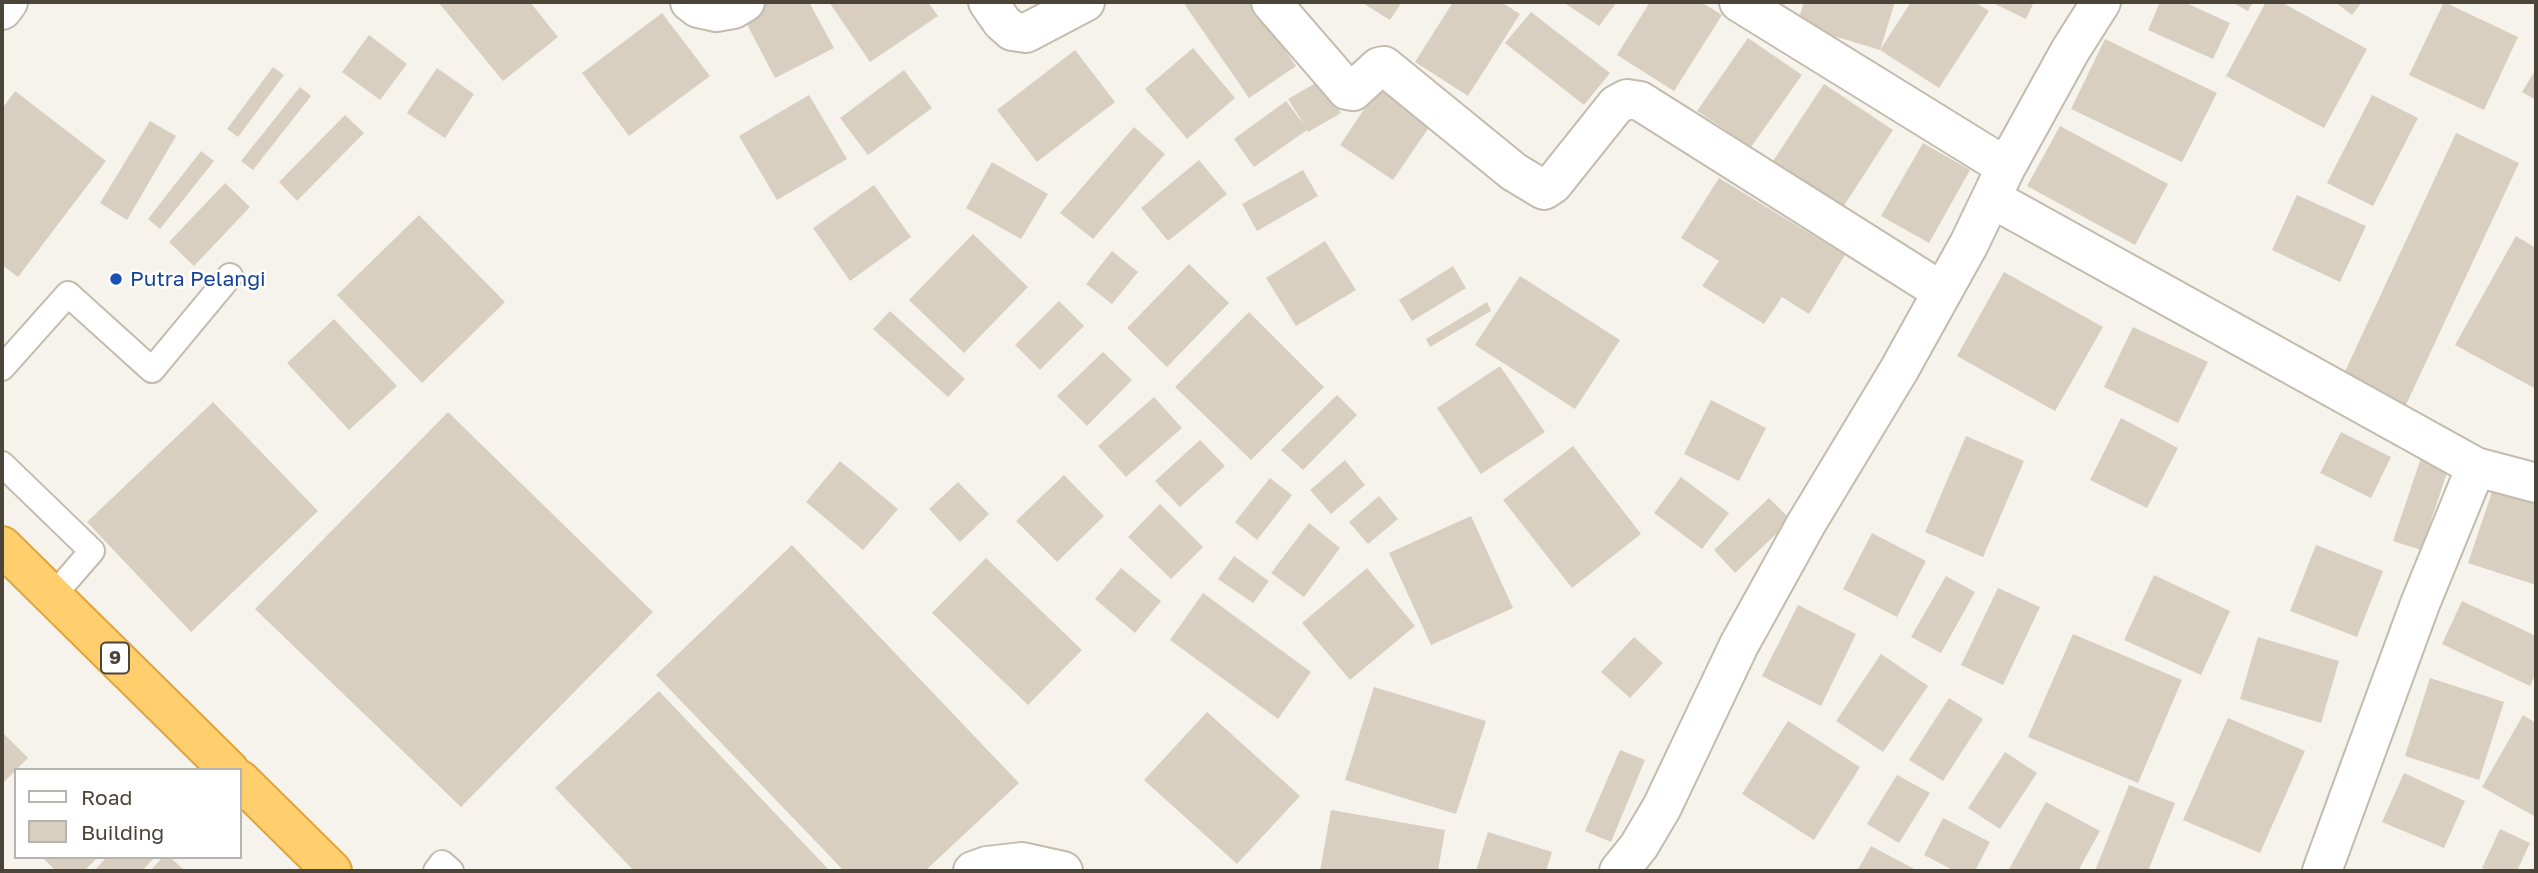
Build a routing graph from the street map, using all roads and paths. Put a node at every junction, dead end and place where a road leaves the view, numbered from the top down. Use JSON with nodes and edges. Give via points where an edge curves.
{"nodes":[{"id":1,"x":8,"y":2,"type":"edge"},
{"id":2,"x":690,"y":2,"type":"edge"},
{"id":3,"x":745,"y":2,"type":"edge"},
{"id":4,"x":988,"y":2,"type":"edge"},
{"id":5,"x":1085,"y":2,"type":"edge"},
{"id":6,"x":1271,"y":2,"type":"edge"},
{"id":7,"x":1739,"y":2,"type":"edge"},
{"id":8,"x":2101,"y":2,"type":"edge"},
{"id":9,"x":2,"y":10,"type":"edge"},
{"id":10,"x":1999,"y":182,"type":"junction"},
{"id":11,"x":230,"y":276,"type":"dead end"},
{"id":12,"x":1941,"y":291,"type":"junction"},
{"id":13,"x":2,"y":368,"type":"edge"},
{"id":14,"x":2,"y":464,"type":"edge"},
{"id":15,"x":2476,"y":467,"type":"junction"},
{"id":16,"x":2536,"y":483,"type":"edge"},
{"id":17,"x":2,"y":546,"type":"edge"},
{"id":18,"x":52,"y":596,"type":"junction"},
{"id":19,"x":227,"y":768,"type":"edge"},
{"id":20,"x":242,"y":782,"type":"edge"},
{"id":21,"x":332,"y":871,"type":"edge"},
{"id":22,"x":436,"y":871,"type":"edge"},
{"id":23,"x":451,"y":871,"type":"edge"},
{"id":24,"x":973,"y":871,"type":"edge"},
{"id":25,"x":1063,"y":871,"type":"edge"},
{"id":26,"x":1619,"y":871,"type":"edge"},
{"id":27,"x":2322,"y":871,"type":"edge"}],
"edges":[{"from":1,"to":9,"type":"street"},
{"from":2,"to":3,"type":"street","via":[[716,12]]},
{"from":4,"to":5,"type":"street","via":[[1012,32],[1026,33]]},
{"from":6,"to":12,"type":"street","via":[[1347,90],[1353,91],[1384,66],[1514,172],[1544,190],[1616,104],[1627,99],[1640,101]]},
{"from":7,"to":10,"type":"street"},
{"from":8,"to":10,"type":"street"},
{"from":10,"to":12,"type":"street"},
{"from":10,"to":15,"type":"street"},
{"from":11,"to":13,"type":"lane","via":[[152,370],[68,294]]},
{"from":12,"to":26,"type":"street","via":[[1739,645],[1662,807]]},
{"from":14,"to":18,"type":"lane","via":[[92,551]]},
{"from":15,"to":16,"type":"street"},
{"from":15,"to":27,"type":"street","via":[[2420,604]]},
{"from":17,"to":18,"type":"highway","number":"9"},
{"from":18,"to":19,"type":"highway","number":"9"},
{"from":20,"to":21,"type":"highway"},
{"from":22,"to":23,"type":"lane","via":[[443,863]]},
{"from":24,"to":25,"type":"street","via":[[1021,862]]}]}
